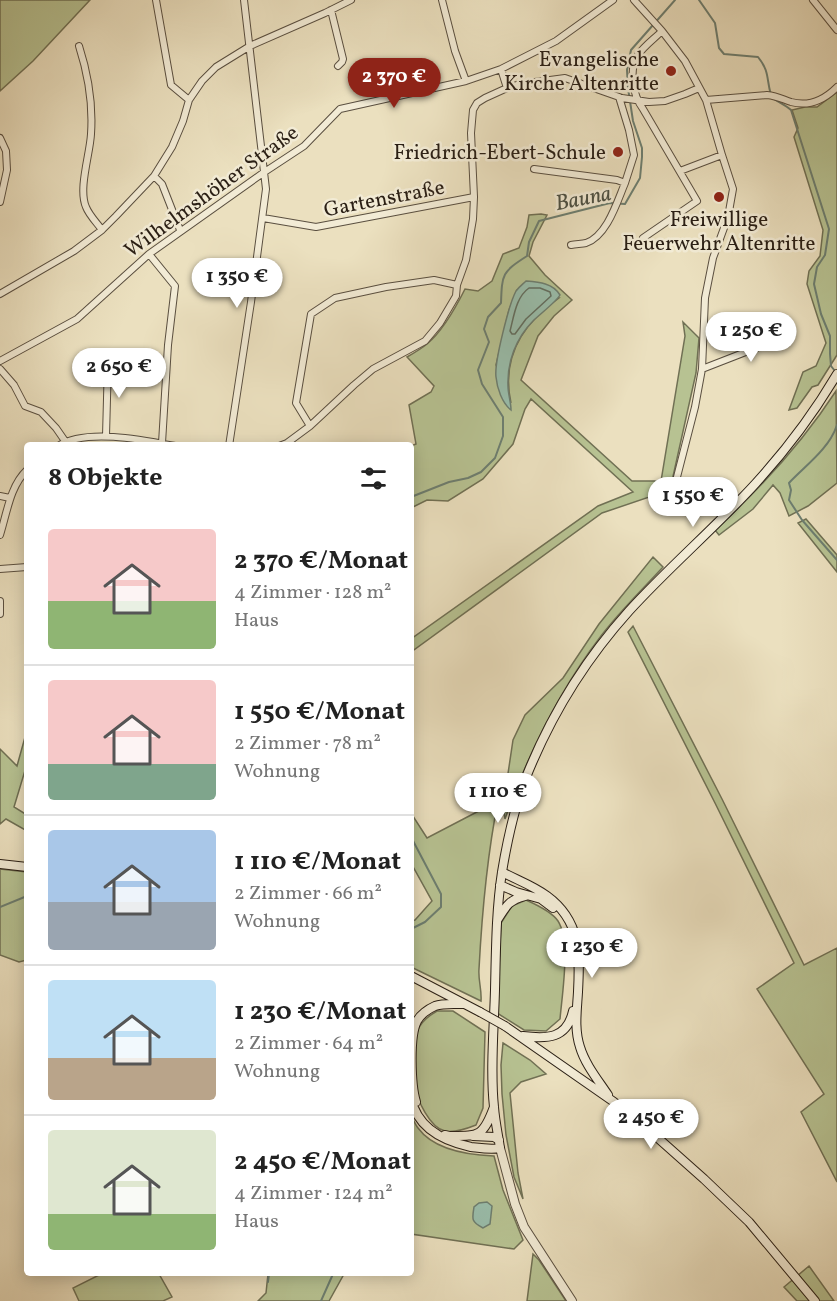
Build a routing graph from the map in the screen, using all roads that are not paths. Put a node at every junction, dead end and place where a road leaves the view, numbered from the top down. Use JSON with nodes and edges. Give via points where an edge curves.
{"nodes":[{"id":1,"x":156,"y":0,"type":"edge"},
{"id":2,"x":244,"y":0,"type":"edge"},
{"id":3,"x":351,"y":0,"type":"edge"},
{"id":4,"x":442,"y":0,"type":"edge"},
{"id":5,"x":613,"y":0,"type":"edge"},
{"id":6,"x":634,"y":0,"type":"edge"},
{"id":7,"x":813,"y":0,"type":"edge"},
{"id":8,"x":331,"y":10,"type":"junction"},
{"id":9,"x":659,"y":28,"type":"junction"},
{"id":10,"x":837,"y":30,"type":"edge"},
{"id":11,"x":80,"y":46,"type":"dead end"},
{"id":12,"x":250,"y":46,"type":"junction"},
{"id":13,"x":338,"y":66,"type":"dead end"},
{"id":14,"x":501,"y":69,"type":"junction"},
{"id":15,"x":466,"y":81,"type":"junction"},
{"id":16,"x":837,"y":87,"type":"edge"},
{"id":17,"x":507,"y":88,"type":"junction"},
{"id":18,"x":699,"y":88,"type":"junction"},
{"id":19,"x":622,"y":98,"type":"junction"},
{"id":20,"x":189,"y":100,"type":"junction"},
{"id":21,"x":634,"y":100,"type":"junction"},
{"id":22,"x":706,"y":100,"type":"junction"},
{"id":23,"x":0,"y":138,"type":"edge"},
{"id":24,"x":722,"y":155,"type":"junction"},
{"id":25,"x":534,"y":169,"type":"dead end"},
{"id":26,"x":680,"y":171,"type":"junction"},
{"id":27,"x":263,"y":172,"type":"junction"},
{"id":28,"x":154,"y":176,"type":"junction"},
{"id":29,"x":625,"y":183,"type":"junction"},
{"id":30,"x":474,"y":197,"type":"junction"},
{"id":31,"x":0,"y":202,"type":"edge"},
{"id":32,"x":263,"y":218,"type":"junction"},
{"id":33,"x":102,"y":230,"type":"junction"},
{"id":34,"x":180,"y":231,"type":"junction"},
{"id":35,"x":643,"y":238,"type":"dead end"},
{"id":36,"x":571,"y":245,"type":"dead end"},
{"id":37,"x":149,"y":254,"type":"junction"},
{"id":38,"x":457,"y":285,"type":"junction"},
{"id":39,"x":0,"y":294,"type":"edge"},
{"id":40,"x":792,"y":334,"type":"dead end"},
{"id":41,"x":0,"y":361,"type":"edge"},
{"id":42,"x":108,"y":362,"type":"dead end"},
{"id":43,"x":0,"y":369,"type":"edge"},
{"id":44,"x":702,"y":369,"type":"junction"},
{"id":45,"x":837,"y":374,"type":"edge"},
{"id":46,"x":310,"y":426,"type":"junction"},
{"id":47,"x":106,"y":436,"type":"junction"},
{"id":48,"x":65,"y":441,"type":"joint"},
{"id":49,"x":154,"y":442,"type":"edge"},
{"id":50,"x":162,"y":442,"type":"edge"},
{"id":51,"x":230,"y":442,"type":"edge"},
{"id":52,"x":290,"y":442,"type":"edge"},
{"id":53,"x":24,"y":473,"type":"edge"},
{"id":54,"x":677,"y":477,"type":"dead end"},
{"id":55,"x":0,"y":496,"type":"edge"},
{"id":56,"x":10,"y":498,"type":"junction"},
{"id":57,"x":0,"y":535,"type":"edge"},
{"id":58,"x":24,"y":567,"type":"edge"},
{"id":59,"x":0,"y":569,"type":"edge"},
{"id":60,"x":0,"y":600,"type":"edge"},
{"id":61,"x":0,"y":614,"type":"edge"},
{"id":62,"x":0,"y":864,"type":"edge"},
{"id":63,"x":24,"y":867,"type":"edge"},
{"id":64,"x":502,"y":872,"type":"junction"},
{"id":65,"x":500,"y":885,"type":"junction"},
{"id":66,"x":528,"y":895,"type":"junction"},
{"id":67,"x":496,"y":922,"type":"junction"},
{"id":68,"x":414,"y":978,"type":"edge"},
{"id":69,"x":463,"y":1004,"type":"junction"},
{"id":70,"x":414,"y":1034,"type":"edge"},
{"id":71,"x":519,"y":1036,"type":"junction"},
{"id":72,"x":414,"y":1096,"type":"edge"},
{"id":73,"x":614,"y":1102,"type":"junction"},
{"id":74,"x":494,"y":1107,"type":"junction"},
{"id":75,"x":414,"y":1108,"type":"edge"},
{"id":76,"x":473,"y":1136,"type":"junction"},
{"id":77,"x":500,"y":1144,"type":"junction"},
{"id":78,"x":572,"y":1301,"type":"edge"},
{"id":79,"x":815,"y":1301,"type":"edge"}],
"edges":[{"from":1,"to":20,"type":"street","via":[[171,85]]},
{"from":2,"to":12,"type":"street"},
{"from":3,"to":8,"type":"street"},
{"from":4,"to":15,"type":"street"},
{"from":5,"to":14,"type":"street","name":"Wilhelmshöher Straße","via":[[556,41]]},
{"from":6,"to":9,"type":"street"},
{"from":7,"to":10,"type":"street"},
{"from":8,"to":12,"type":"street"},
{"from":8,"to":13,"type":"street","via":[[343,59]]},
{"from":9,"to":18,"type":"street","via":[[685,61]]},
{"from":9,"to":21,"type":"street","via":[[634,64]]},
{"from":11,"to":33,"type":"street","via":[[91,106],[83,192],[86,207]]},
{"from":12,"to":20,"type":"street","via":[[216,67]]},
{"from":12,"to":27,"type":"street"},
{"from":14,"to":15,"type":"street","name":"Wilhelmshöher Straße"},
{"from":14,"to":17,"type":"street"},
{"from":15,"to":27,"type":"street","name":"Wilhelmshöher Straße","via":[[340,109],[304,146]]},
{"from":16,"to":22,"type":"street","via":[[813,102],[794,103],[767,95]]},
{"from":17,"to":19,"type":"street","via":[[565,78]]},
{"from":17,"to":30,"type":"street","via":[[485,98],[473,110]]},
{"from":18,"to":21,"type":"street","via":[[665,100]]},
{"from":18,"to":22,"type":"street"},
{"from":19,"to":21,"type":"street"},
{"from":19,"to":29,"type":"street","via":[[634,155]]},
{"from":20,"to":28,"type":"street","via":[[172,147]]},
{"from":21,"to":26,"type":"street"},
{"from":22,"to":24,"type":"street"},
{"from":23,"to":31,"type":"street","via":[[6,151],[6,170]]},
{"from":24,"to":26,"type":"street"},
{"from":24,"to":44,"type":"street","via":[[733,189],[705,298]]},
{"from":25,"to":29,"type":"street"},
{"from":26,"to":35,"type":"street","via":[[697,201]]},
{"from":27,"to":32,"type":"street"},
{"from":27,"to":34,"type":"street","name":"Wilhelmshöher Straße"},
{"from":28,"to":33,"type":"street"},
{"from":28,"to":34,"type":"street","via":[[162,184]]},
{"from":29,"to":36,"type":"street","via":[[607,224],[587,243]]},
{"from":30,"to":32,"type":"street","name":"Gartenstraße","via":[[316,227]]},
{"from":30,"to":38,"type":"street","via":[[471,240]]},
{"from":32,"to":51,"type":"street"},
{"from":33,"to":39,"type":"street"},
{"from":34,"to":37,"type":"street","name":"Wilhelmshöher Straße"},
{"from":37,"to":41,"type":"street","name":"Wilhelmshöher Straße","via":[[77,319]]},
{"from":37,"to":50,"type":"street","via":[[175,286]]},
{"from":38,"to":46,"type":"street","via":[[456,296],[425,341],[373,369]]},
{"from":38,"to":46,"type":"street","via":[[434,280],[386,287],[335,298],[311,314],[296,403]]},
{"from":40,"to":44,"type":"street"},
{"from":42,"to":47,"type":"street"},
{"from":43,"to":48,"type":"street","via":[[26,406],[41,412]]},
{"from":44,"to":54,"type":"street"},
{"from":45,"to":64,"type":"main road","via":[[795,437],[755,484],[629,611],[575,682],[524,782]]},
{"from":46,"to":52,"type":"street"},
{"from":47,"to":48,"type":"street"},
{"from":47,"to":49,"type":"street"},
{"from":53,"to":56,"type":"street"},
{"from":55,"to":56,"type":"street"},
{"from":56,"to":57,"type":"street"},
{"from":58,"to":59,"type":"street"},
{"from":60,"to":61,"type":"street"},
{"from":62,"to":63,"type":"main road"},
{"from":64,"to":65,"type":"main road"},
{"from":64,"to":73,"type":"main road","via":[[548,897],[569,919],[579,955],[576,1025],[580,1048]]},
{"from":65,"to":66,"type":"main road"},
{"from":65,"to":67,"type":"main road"},
{"from":66,"to":67,"type":"main road","via":[[510,902]]},
{"from":66,"to":71,"type":"main road","via":[[551,906],[564,919],[573,938],[573,1012],[570,1024],[561,1032],[540,1038]]},
{"from":67,"to":74,"type":"main road"},
{"from":68,"to":69,"type":"main road"},
{"from":69,"to":70,"type":"main road","via":[[434,1006],[417,1020]]},
{"from":69,"to":71,"type":"main road","bridge":true},
{"from":71,"to":73,"type":"main road"},
{"from":72,"to":76,"type":"main road","via":[[428,1123],[438,1131],[449,1136]]},
{"from":73,"to":79,"type":"main road","via":[[749,1222]]},
{"from":74,"to":76,"type":"main road","via":[[486,1127]]},
{"from":74,"to":77,"type":"main road"},
{"from":75,"to":77,"type":"main road","via":[[425,1125],[457,1144],[480,1148]]},
{"from":76,"to":77,"type":"main road","via":[[494,1137]]},
{"from":77,"to":78,"type":"street","via":[[524,1227]]}]}
